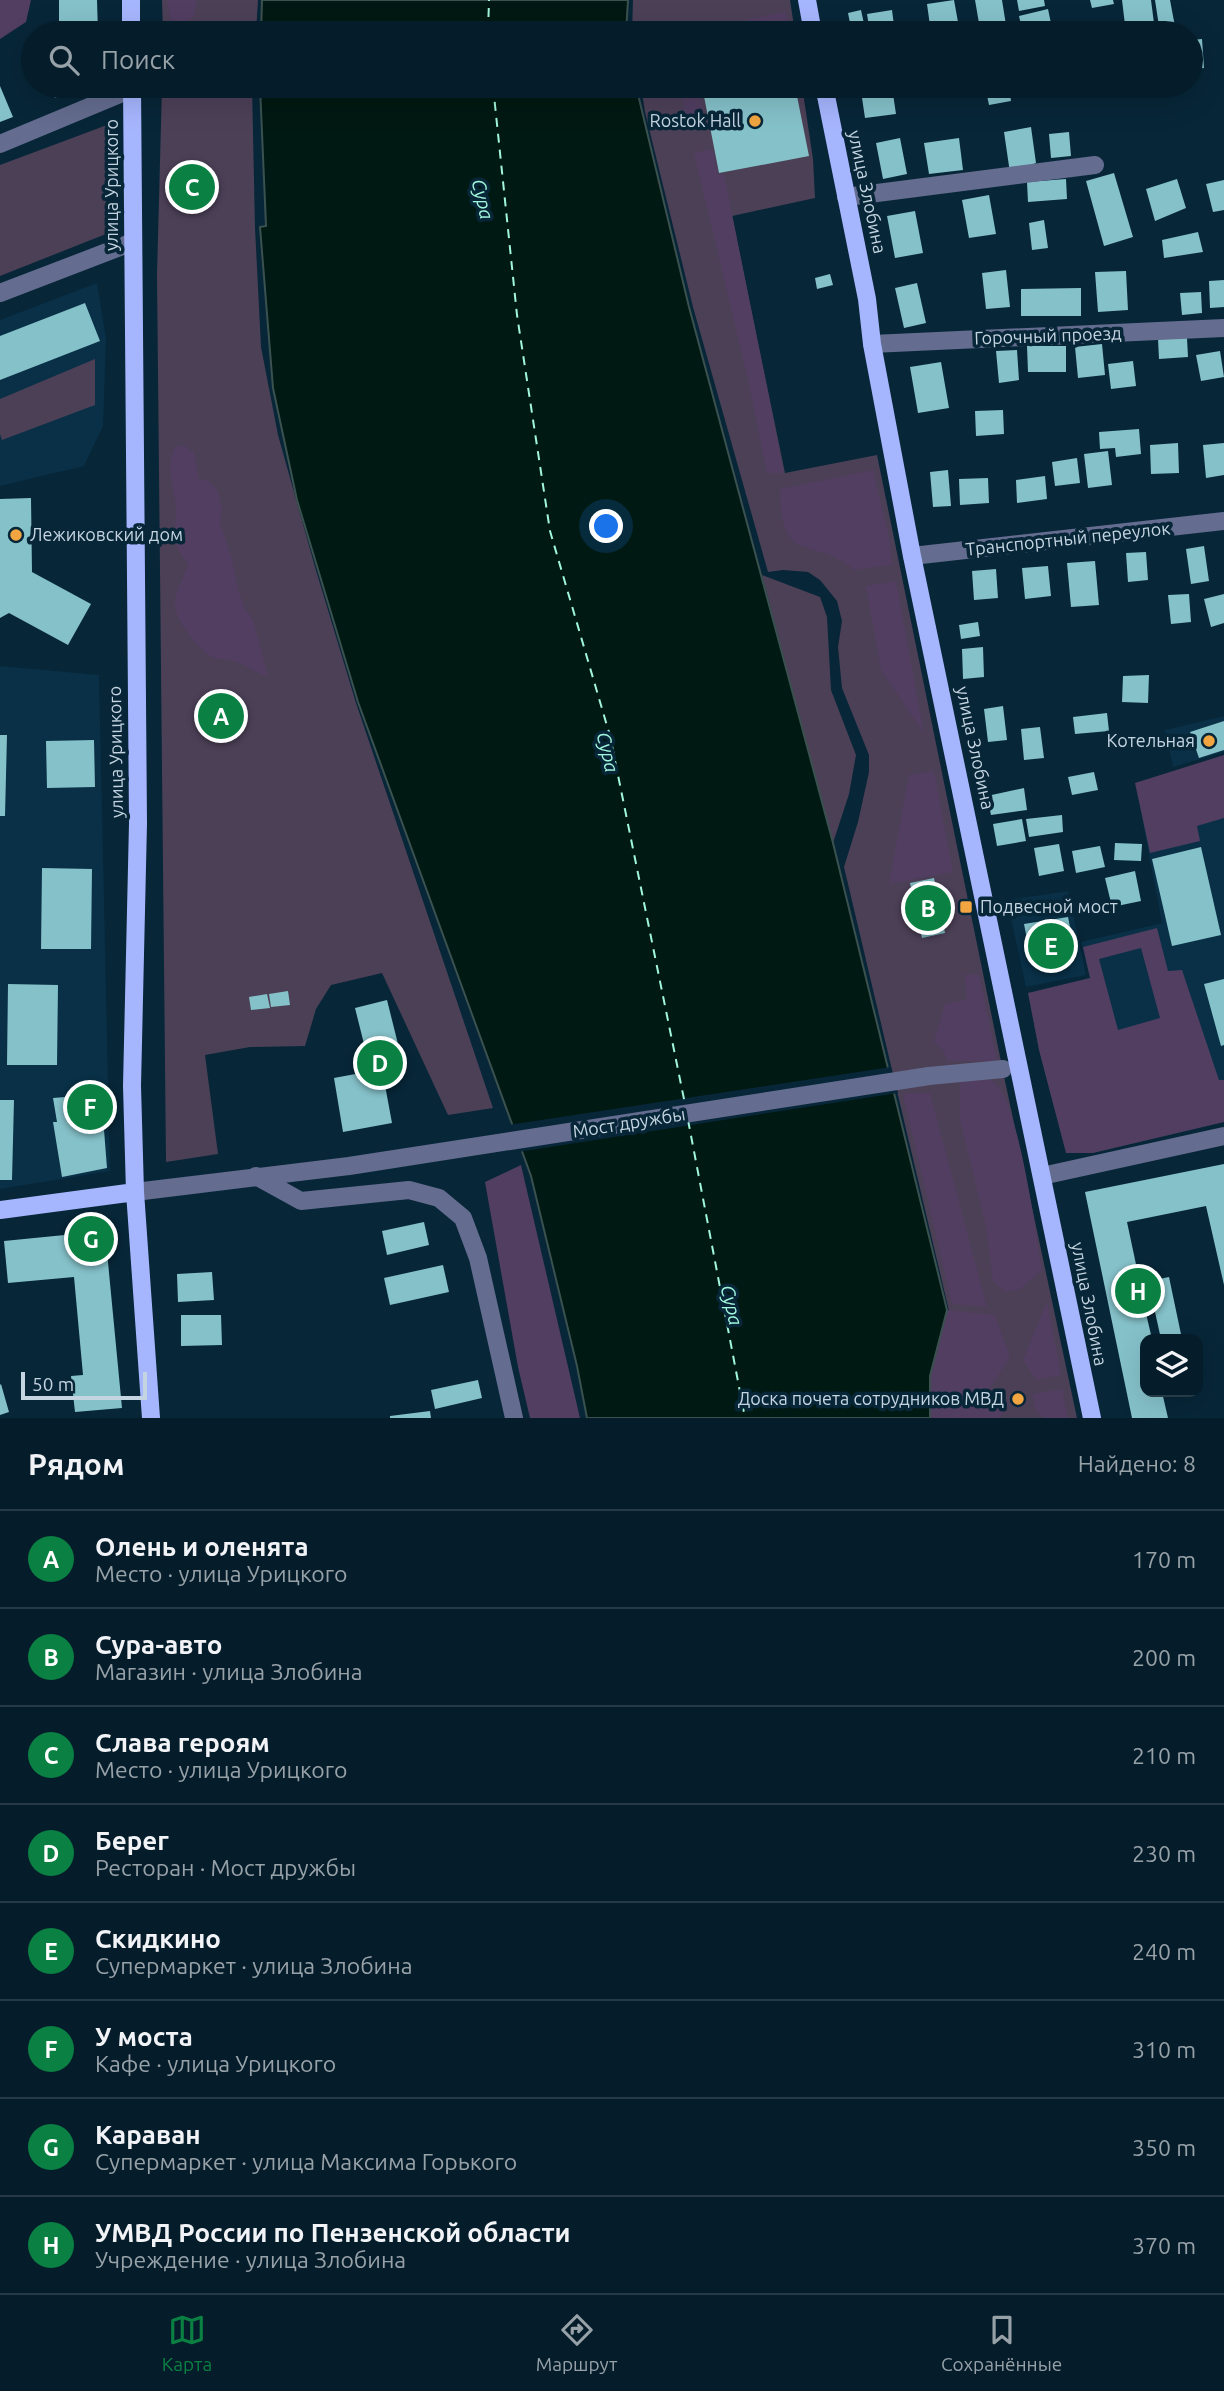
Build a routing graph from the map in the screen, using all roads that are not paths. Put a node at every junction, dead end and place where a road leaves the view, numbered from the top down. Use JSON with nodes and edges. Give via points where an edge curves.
{"nodes":[{"id":1,"x":131,"y":0,"type":"edge"},
{"id":2,"x":807,"y":0,"type":"edge"},
{"id":3,"x":131,"y":21,"type":"edge"},
{"id":4,"x":811,"y":21,"type":"edge"},
{"id":5,"x":107,"y":98,"type":"edge"},
{"id":6,"x":132,"y":98,"type":"edge"},
{"id":7,"x":826,"y":98,"type":"edge"},
{"id":8,"x":0,"y":144,"type":"edge"},
{"id":9,"x":1095,"y":165,"type":"dead end"},
{"id":10,"x":846,"y":197,"type":"junction"},
{"id":11,"x":133,"y":242,"type":"junction"},
{"id":12,"x":0,"y":293,"type":"edge"},
{"id":13,"x":1224,"y":328,"type":"edge"},
{"id":14,"x":872,"y":344,"type":"junction"},
{"id":15,"x":1224,"y":522,"type":"edge"},
{"id":16,"x":912,"y":556,"type":"junction"},
{"id":17,"x":1003,"y":1069,"type":"dead end"},
{"id":18,"x":1224,"y":1136,"type":"edge"},
{"id":19,"x":256,"y":1176,"type":"junction"},
{"id":20,"x":1042,"y":1177,"type":"junction"},
{"id":21,"x":135,"y":1192,"type":"junction"},
{"id":22,"x":0,"y":1210,"type":"edge"},
{"id":23,"x":151,"y":1418,"type":"edge"},
{"id":24,"x":514,"y":1418,"type":"edge"},
{"id":25,"x":1092,"y":1418,"type":"edge"}],
"edges":[{"from":1,"to":3,"type":"main road"},
{"from":2,"to":4,"type":"main road"},
{"from":5,"to":8,"type":"street"},
{"from":6,"to":11,"type":"main road","name":"улица Урицкого"},
{"from":7,"to":10,"type":"main road","name":"улица Злобина"},
{"from":9,"to":10,"type":"street"},
{"from":10,"to":14,"type":"main road","name":"улица Злобина"},
{"from":11,"to":12,"type":"street"},
{"from":11,"to":21,"type":"main road","name":"улица Урицкого","via":[[138,823],[132,1086]]},
{"from":13,"to":14,"type":"street","name":"Горочный проезд"},
{"from":14,"to":16,"type":"main road","name":"улица Злобина"},
{"from":15,"to":16,"type":"street","name":"Транспортный переулок"},
{"from":16,"to":20,"type":"main road","name":"улица Злобина"},
{"from":17,"to":19,"type":"street","name":"Мост дружбы","via":[[929,1076],[349,1166]]},
{"from":18,"to":20,"type":"street"},
{"from":19,"to":21,"type":"street","name":"Мост дружбы"},
{"from":19,"to":24,"type":"street","via":[[301,1201],[409,1189],[439,1198],[463,1218],[478,1258]]},
{"from":20,"to":25,"type":"main road","name":"улица Злобина"},
{"from":21,"to":22,"type":"main road"},
{"from":21,"to":23,"type":"main road","name":"улица Урицкого"}]}
